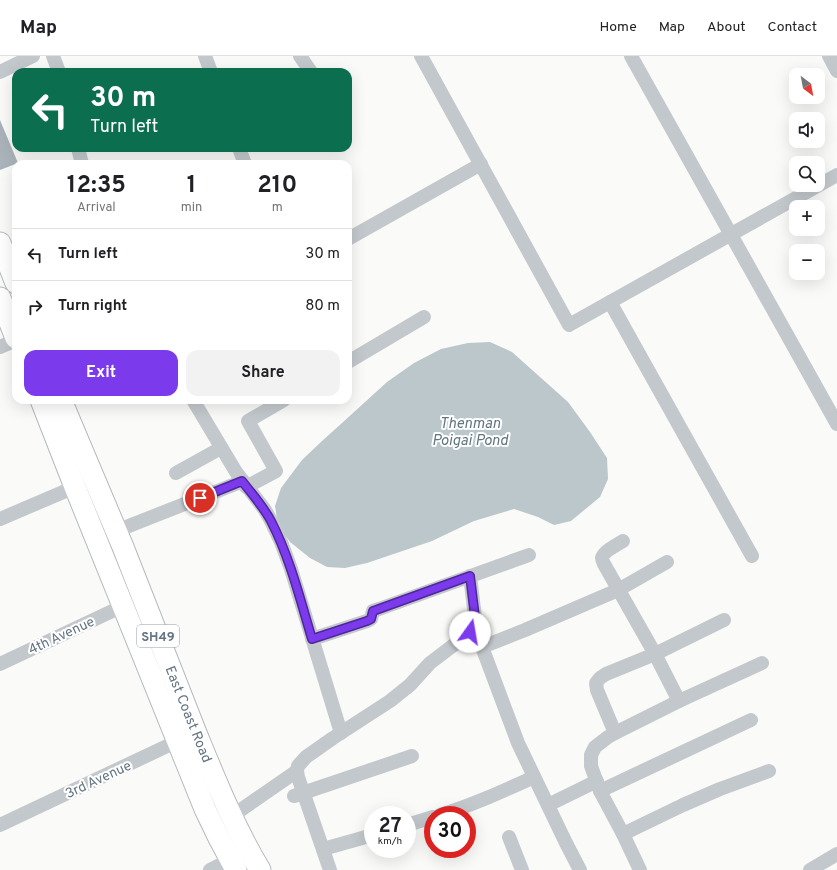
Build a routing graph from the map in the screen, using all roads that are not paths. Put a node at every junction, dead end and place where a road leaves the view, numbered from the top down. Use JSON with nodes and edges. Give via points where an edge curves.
{"nodes":[{"id":1,"x":33,"y":56,"type":"edge"},
{"id":2,"x":53,"y":56,"type":"edge"},
{"id":3,"x":205,"y":56,"type":"edge"},
{"id":4,"x":300,"y":56,"type":"edge"},
{"id":5,"x":421,"y":56,"type":"edge"},
{"id":6,"x":631,"y":56,"type":"edge"},
{"id":7,"x":828,"y":56,"type":"edge"},
{"id":8,"x":58,"y":68,"type":"edge"},
{"id":9,"x":210,"y":68,"type":"edge"},
{"id":10,"x":308,"y":68,"type":"edge"},
{"id":11,"x":837,"y":71,"type":"edge"},
{"id":12,"x":0,"y":72,"type":"edge"},
{"id":13,"x":481,"y":164,"type":"junction"},
{"id":14,"x":837,"y":174,"type":"edge"},
{"id":15,"x":730,"y":234,"type":"junction"},
{"id":16,"x":352,"y":237,"type":"edge"},
{"id":17,"x":0,"y":243,"type":"edge"},
{"id":18,"x":12,"y":273,"type":"edge"},
{"id":19,"x":0,"y":298,"type":"edge"},
{"id":20,"x":610,"y":302,"type":"junction"},
{"id":21,"x":424,"y":317,"type":"dead end"},
{"id":22,"x":12,"y":329,"type":"edge"},
{"id":23,"x":12,"y":341,"type":"edge"},
{"id":24,"x":0,"y":348,"type":"edge"},
{"id":25,"x":352,"y":360,"type":"edge"},
{"id":26,"x":43,"y":404,"type":"edge"},
{"id":27,"x":64,"y":404,"type":"edge"},
{"id":28,"x":195,"y":404,"type":"edge"},
{"id":29,"x":277,"y":404,"type":"edge"},
{"id":30,"x":837,"y":424,"type":"edge"},
{"id":31,"x":221,"y":448,"type":"junction"},
{"id":32,"x":176,"y":473,"type":"dead end"},
{"id":33,"x":244,"y":484,"type":"junction"},
{"id":34,"x":75,"y":487,"type":"junction"},
{"id":35,"x":0,"y":519,"type":"edge"},
{"id":36,"x":116,"y":531,"type":"junction"},
{"id":37,"x":623,"y":541,"type":"dead end"},
{"id":38,"x":529,"y":555,"type":"dead end"},
{"id":39,"x":752,"y":556,"type":"dead end"},
{"id":40,"x":667,"y":562,"type":"dead end"},
{"id":41,"x":470,"y":576,"type":"junction"},
{"id":42,"x":618,"y":590,"type":"junction"},
{"id":43,"x":123,"y":606,"type":"junction"},
{"id":44,"x":724,"y":620,"type":"dead end"},
{"id":45,"x":472,"y":630,"type":"junction"},
{"id":46,"x":312,"y":639,"type":"junction"},
{"id":47,"x":482,"y":647,"type":"junction"},
{"id":48,"x":655,"y":654,"type":"junction"},
{"id":49,"x":762,"y":663,"type":"dead end"},
{"id":50,"x":0,"y":664,"type":"edge"},
{"id":51,"x":679,"y":701,"type":"junction"},
{"id":52,"x":751,"y":720,"type":"dead end"},
{"id":53,"x":341,"y":733,"type":"junction"},
{"id":54,"x":615,"y":733,"type":"junction"},
{"id":55,"x":186,"y":737,"type":"junction"},
{"id":56,"x":412,"y":756,"type":"dead end"},
{"id":57,"x":297,"y":771,"type":"junction"},
{"id":58,"x":769,"y":771,"type":"dead end"},
{"id":59,"x":534,"y":777,"type":"junction"},
{"id":60,"x":598,"y":786,"type":"junction"},
{"id":61,"x":299,"y":794,"type":"junction"},
{"id":62,"x":465,"y":806,"type":"edge"},
{"id":63,"x":548,"y":806,"type":"junction"},
{"id":64,"x":232,"y":816,"type":"junction"},
{"id":65,"x":0,"y":824,"type":"edge"},
{"id":66,"x":623,"y":834,"type":"junction"},
{"id":67,"x":509,"y":837,"type":"dead end"},
{"id":68,"x":364,"y":838,"type":"edge"},
{"id":69,"x":323,"y":849,"type":"junction"},
{"id":70,"x":837,"y":854,"type":"edge"},
{"id":71,"x":233,"y":865,"type":"edge"},
{"id":72,"x":210,"y":870,"type":"edge"},
{"id":73,"x":260,"y":870,"type":"edge"},
{"id":74,"x":330,"y":870,"type":"edge"},
{"id":75,"x":522,"y":870,"type":"edge"},
{"id":76,"x":580,"y":870,"type":"edge"},
{"id":77,"x":640,"y":870,"type":"edge"},
{"id":78,"x":810,"y":870,"type":"edge"}],
"edges":[{"from":1,"to":12,"type":"street"},
{"from":2,"to":8,"type":"street"},
{"from":3,"to":9,"type":"street"},
{"from":4,"to":10,"type":"street"},
{"from":5,"to":13,"type":"street"},
{"from":6,"to":15,"type":"street"},
{"from":7,"to":11,"type":"street"},
{"from":13,"to":16,"type":"street"},
{"from":13,"to":20,"type":"street","via":[[569,325]]},
{"from":14,"to":15,"type":"street"},
{"from":15,"to":20,"type":"street"},
{"from":15,"to":30,"type":"street"},
{"from":17,"to":18,"type":"main road"},
{"from":19,"to":22,"type":"main road"},
{"from":20,"to":39,"type":"street"},
{"from":21,"to":25,"type":"street"},
{"from":23,"to":24,"type":"street"},
{"from":26,"to":34,"type":"main road","name":"East Coast Road","number":"SH49"},
{"from":27,"to":36,"type":"main road","name":"East Coast Road","number":"SH49"},
{"from":28,"to":31,"type":"street"},
{"from":29,"to":33,"type":"street","via":[[248,421],[276,471]]},
{"from":31,"to":32,"type":"street"},
{"from":31,"to":33,"type":"street"},
{"from":33,"to":36,"type":"street"},
{"from":33,"to":46,"type":"street","via":[[268,515],[281,542]]},
{"from":34,"to":35,"type":"street"},
{"from":34,"to":43,"type":"main road","name":"East Coast Road","number":"SH49"},
{"from":36,"to":55,"type":"main road","name":"East Coast Road","number":"SH49"},
{"from":37,"to":42,"type":"street","via":[[602,556]]},
{"from":38,"to":41,"type":"street"},
{"from":40,"to":42,"type":"street"},
{"from":41,"to":45,"type":"street","via":[[475,617]]},
{"from":41,"to":46,"type":"street","via":[[373,611],[371,619],[367,621]]},
{"from":42,"to":47,"type":"street"},
{"from":42,"to":48,"type":"street"},
{"from":43,"to":50,"type":"street","name":"4th Avenue"},
{"from":43,"to":55,"type":"main road","name":"East Coast Road","number":"SH49"},
{"from":44,"to":48,"type":"street"},
{"from":45,"to":47,"type":"street"},
{"from":45,"to":53,"type":"street","via":[[430,663],[390,701]]},
{"from":46,"to":53,"type":"street"},
{"from":47,"to":59,"type":"street","via":[[518,743]]},
{"from":48,"to":51,"type":"street"},
{"from":48,"to":54,"type":"street","via":[[606,674],[596,683]]},
{"from":49,"to":51,"type":"street"},
{"from":51,"to":54,"type":"street"},
{"from":52,"to":60,"type":"street"},
{"from":53,"to":57,"type":"street","via":[[306,757]]},
{"from":54,"to":60,"type":"street","via":[[595,747],[591,755],[591,766]]},
{"from":55,"to":64,"type":"main road","name":"East Coast Road","number":"SH49"},
{"from":55,"to":65,"type":"street","name":"3rd Avenue"},
{"from":55,"to":71,"type":"main road","name":"East Coast Road","number":"SH49","via":[[205,809]]},
{"from":56,"to":61,"type":"street"},
{"from":57,"to":61,"type":"street"},
{"from":57,"to":64,"type":"street"},
{"from":58,"to":66,"type":"street","via":[[720,789]]},
{"from":59,"to":62,"type":"street"},
{"from":59,"to":63,"type":"street"},
{"from":60,"to":63,"type":"street"},
{"from":60,"to":66,"type":"street"},
{"from":61,"to":69,"type":"street"},
{"from":63,"to":76,"type":"street"},
{"from":64,"to":73,"type":"main road","name":"East Coast Road","number":"SH49"},
{"from":66,"to":77,"type":"street"},
{"from":67,"to":75,"type":"street"},
{"from":68,"to":69,"type":"street"},
{"from":69,"to":74,"type":"street"},
{"from":70,"to":78,"type":"street"},
{"from":71,"to":72,"type":"street"}]}
